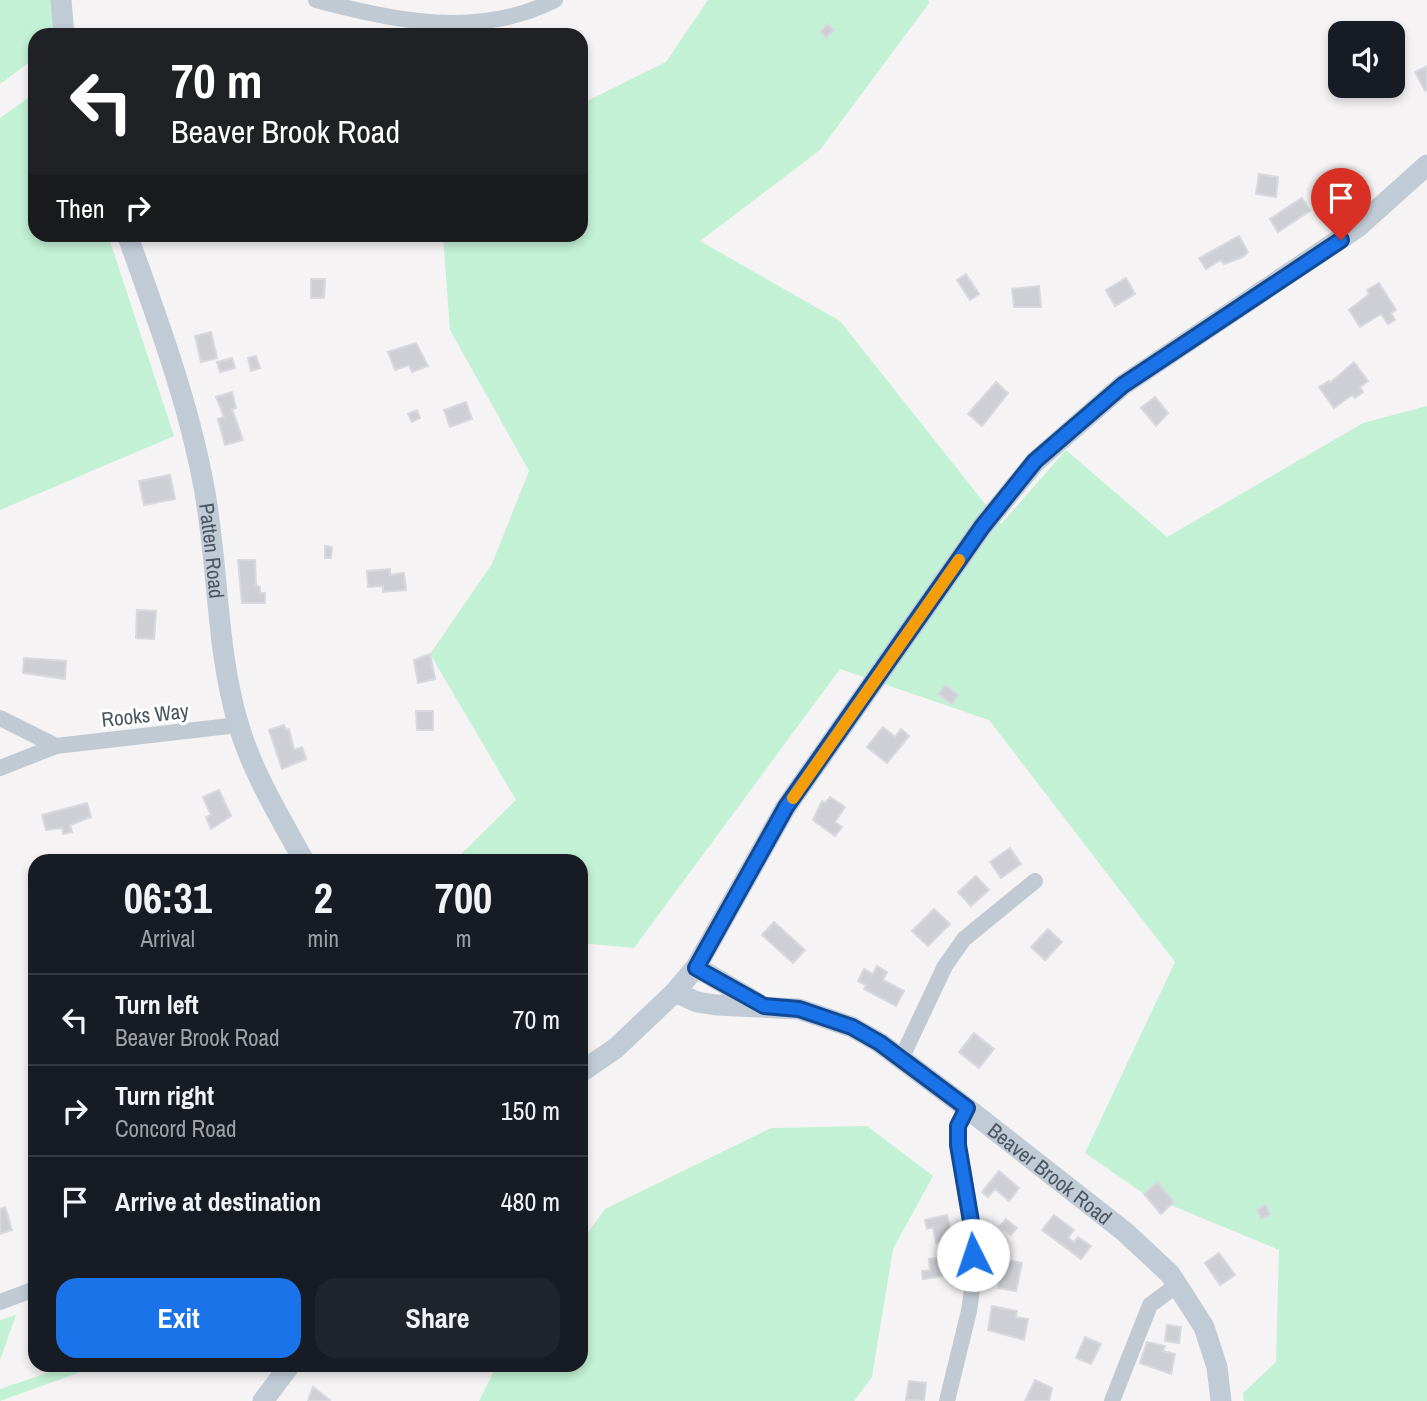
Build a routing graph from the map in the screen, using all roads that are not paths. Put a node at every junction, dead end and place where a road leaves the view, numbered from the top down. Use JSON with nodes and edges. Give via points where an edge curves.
{"nodes":[{"id":1,"x":61,"y":0,"type":"edge"},
{"id":2,"x":316,"y":0,"type":"edge"},
{"id":3,"x":555,"y":0,"type":"edge"},
{"id":4,"x":63,"y":28,"type":"edge"},
{"id":5,"x":1427,"y":165,"type":"edge"},
{"id":6,"x":130,"y":242,"type":"edge"},
{"id":7,"x":0,"y":718,"type":"edge"},
{"id":8,"x":238,"y":725,"type":"junction"},
{"id":9,"x":56,"y":746,"type":"junction"},
{"id":10,"x":0,"y":768,"type":"edge"},
{"id":11,"x":300,"y":854,"type":"edge"},
{"id":12,"x":1035,"y":881,"type":"dead end"},
{"id":13,"x":696,"y":968,"type":"junction"},
{"id":14,"x":675,"y":992,"type":"junction"},
{"id":15,"x":764,"y":1006,"type":"junction"},
{"id":16,"x":901,"y":1059,"type":"junction"},
{"id":17,"x":588,"y":1067,"type":"edge"},
{"id":18,"x":967,"y":1108,"type":"junction"},
{"id":19,"x":1177,"y":1285,"type":"junction"},
{"id":20,"x":28,"y":1292,"type":"edge"},
{"id":21,"x":0,"y":1302,"type":"edge"},
{"id":22,"x":285,"y":1372,"type":"edge"},
{"id":23,"x":263,"y":1401,"type":"edge"},
{"id":24,"x":947,"y":1401,"type":"edge"},
{"id":25,"x":1112,"y":1401,"type":"edge"},
{"id":26,"x":1221,"y":1401,"type":"edge"}],
"edges":[{"from":1,"to":4,"type":"street"},
{"from":2,"to":3,"type":"street","via":[[399,20],[446,24],[503,17]]},
{"from":5,"to":13,"type":"street","via":[[1358,227],[1123,385],[1035,461],[982,527],[786,807]]},
{"from":6,"to":8,"type":"street","name":"Patten Road","via":[[198,457],[223,655]]},
{"from":7,"to":9,"type":"street"},
{"from":8,"to":9,"type":"street","name":"Rooks Way"},
{"from":8,"to":11,"type":"street","name":"Patten Road","via":[[262,783]]},
{"from":9,"to":10,"type":"street","name":"Rooks Way"},
{"from":12,"to":16,"type":"street","via":[[964,939],[945,966]]},
{"from":13,"to":14,"type":"street"},
{"from":13,"to":15,"type":"street","name":"Beaver Brook Road"},
{"from":14,"to":15,"type":"street","name":"Beaver Brook Road","via":[[697,1002]]},
{"from":14,"to":17,"type":"street","via":[[616,1048]]},
{"from":15,"to":16,"type":"street","name":"Beaver Brook Road","via":[[799,1009],[852,1027]]},
{"from":16,"to":18,"type":"street","name":"Beaver Brook Road"},
{"from":18,"to":19,"type":"street","name":"Beaver Brook Road","via":[[1125,1232]]},
{"from":18,"to":24,"type":"street","via":[[958,1126],[958,1145],[973,1233],[974,1276]]},
{"from":19,"to":25,"type":"street","via":[[1150,1304]]},
{"from":19,"to":26,"type":"street","name":"Beaver Brook Road","via":[[1212,1347]]},
{"from":20,"to":21,"type":"street"},
{"from":22,"to":23,"type":"street"}]}
